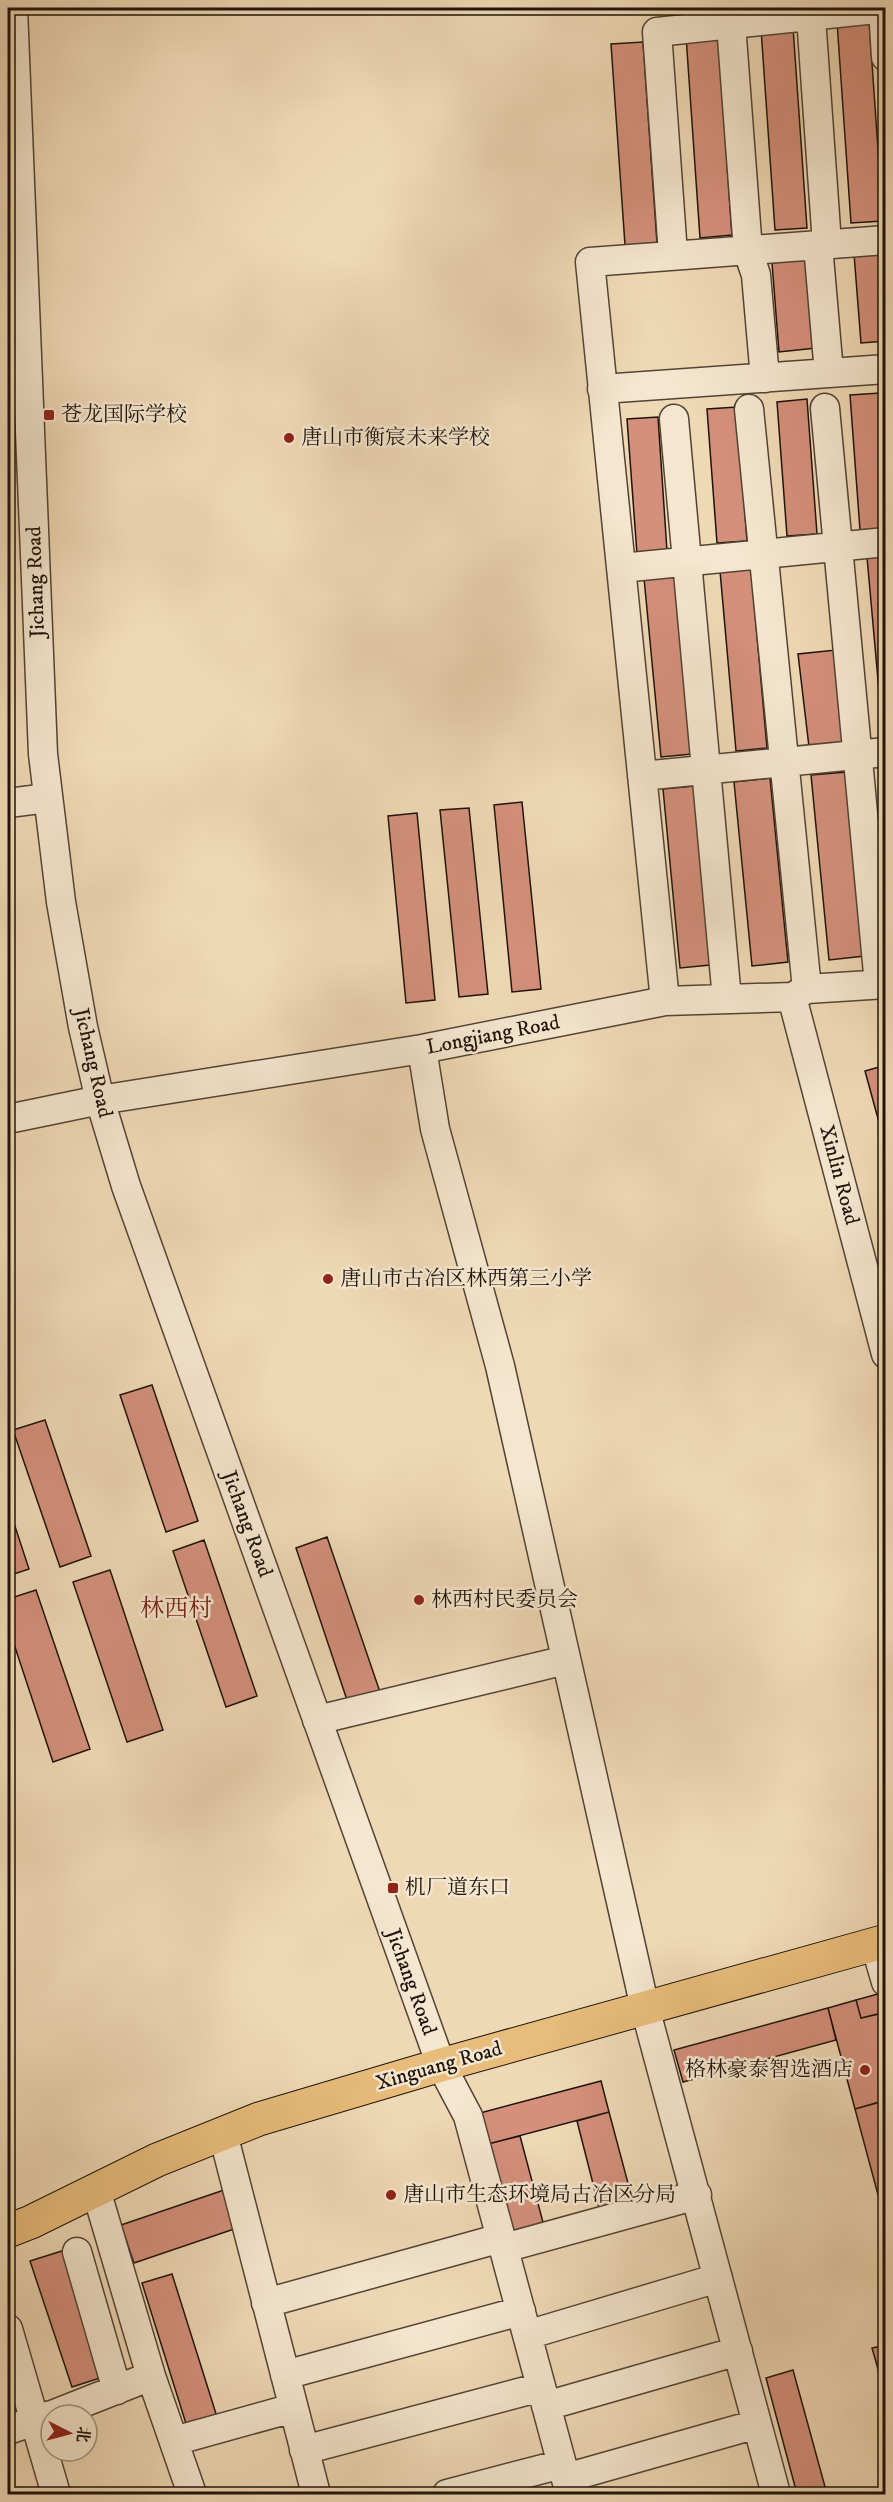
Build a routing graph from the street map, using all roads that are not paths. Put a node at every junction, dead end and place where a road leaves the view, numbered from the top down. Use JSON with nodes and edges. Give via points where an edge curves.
{"nodes":[{"id":1,"x":14,"y":8,"type":"edge"},
{"id":2,"x":884,"y":9,"type":"edge"},
{"id":3,"x":811,"y":17,"type":"junction"},
{"id":4,"x":731,"y":24,"type":"junction"},
{"id":5,"x":885,"y":57,"type":"edge"},
{"id":6,"x":885,"y":240,"type":"edge"},
{"id":7,"x":822,"y":245,"type":"junction"},
{"id":8,"x":748,"y":251,"type":"junction"},
{"id":9,"x":674,"y":254,"type":"junction"},
{"id":10,"x":885,"y":369,"type":"edge"},
{"id":11,"x":829,"y":373,"type":"junction"},
{"id":12,"x":765,"y":378,"type":"junction"},
{"id":13,"x":602,"y":389,"type":"junction"},
{"id":14,"x":825,"y":408,"type":"dead end"},
{"id":15,"x":749,"y":409,"type":"dead end"},
{"id":16,"x":674,"y":420,"type":"dead end"},
{"id":17,"x":885,"y":542,"type":"edge"},
{"id":18,"x":838,"y":547,"type":"junction"},
{"id":19,"x":763,"y":554,"type":"junction"},
{"id":20,"x":687,"y":562,"type":"junction"},
{"id":21,"x":621,"y":568,"type":"junction"},
{"id":22,"x":872,"y":754,"type":"edge"},
{"id":23,"x":783,"y":762,"type":"junction"},
{"id":24,"x":706,"y":770,"type":"junction"},
{"id":25,"x":642,"y":776,"type":"junction"},
{"id":26,"x":48,"y":798,"type":"junction"},
{"id":27,"x":8,"y":803,"type":"edge"},
{"id":28,"x":882,"y":984,"type":"edge"},
{"id":29,"x":800,"y":993,"type":"junction"},
{"id":30,"x":727,"y":999,"type":"junction"},
{"id":31,"x":665,"y":1001,"type":"junction"},
{"id":32,"x":422,"y":1049,"type":"junction"},
{"id":33,"x":100,"y":1100,"type":"junction"},
{"id":34,"x":8,"y":1119,"type":"edge"},
{"id":35,"x":885,"y":1354,"type":"edge"},
{"id":36,"x":566,"y":1660,"type":"junction"},
{"id":37,"x":317,"y":1719,"type":"junction"},
{"id":38,"x":880,"y":1943,"type":"edge"},
{"id":39,"x":885,"y":1982,"type":"edge"},
{"id":40,"x":645,"y":2008,"type":"junction"},
{"id":41,"x":441,"y":2065,"type":"junction"},
{"id":42,"x":223,"y":2134,"type":"junction"},
{"id":43,"x":96,"y":2190,"type":"junction"},
{"id":44,"x":697,"y":2195,"type":"junction"},
{"id":45,"x":8,"y":2231,"type":"edge"},
{"id":46,"x":502,"y":2243,"type":"junction"},
{"id":47,"x":78,"y":2252,"type":"dead end"},
{"id":48,"x":718,"y":2278,"type":"junction"},
{"id":49,"x":266,"y":2303,"type":"junction"},
{"id":50,"x":524,"y":2323,"type":"junction"},
{"id":51,"x":8,"y":2329,"type":"edge"},
{"id":52,"x":738,"y":2351,"type":"junction"},
{"id":53,"x":285,"y":2375,"type":"junction"},
{"id":54,"x":151,"y":2376,"type":"junction"},
{"id":55,"x":117,"y":2390,"type":"junction"},
{"id":56,"x":544,"y":2397,"type":"junction"},
{"id":57,"x":40,"y":2403,"type":"edge"},
{"id":58,"x":83,"y":2403,"type":"edge"},
{"id":59,"x":293,"y":2408,"type":"junction"},
{"id":60,"x":39,"y":2419,"type":"edge"},
{"id":61,"x":758,"y":2424,"type":"junction"},
{"id":62,"x":8,"y":2430,"type":"edge"},
{"id":63,"x":174,"y":2441,"type":"junction"},
{"id":64,"x":304,"y":2450,"type":"junction"},
{"id":65,"x":52,"y":2463,"type":"edge"},
{"id":66,"x":566,"y":2479,"type":"edge"},
{"id":67,"x":56,"y":2494,"type":"edge"},
{"id":68,"x":192,"y":2494,"type":"edge"},
{"id":69,"x":316,"y":2494,"type":"edge"},
{"id":70,"x":447,"y":2494,"type":"edge"},
{"id":71,"x":776,"y":2494,"type":"edge"}],
"edges":[{"from":1,"to":26,"type":"street","name":"Jichang Road","via":[[42,742]]},
{"from":2,"to":3,"type":"street"},
{"from":2,"to":5,"type":"street"},
{"from":3,"to":4,"type":"street"},
{"from":3,"to":7,"type":"street"},
{"from":4,"to":8,"type":"street"},
{"from":4,"to":9,"type":"street","via":[[657,32]]},
{"from":6,"to":7,"type":"street"},
{"from":7,"to":8,"type":"street"},
{"from":7,"to":11,"type":"street"},
{"from":8,"to":9,"type":"street"},
{"from":8,"to":12,"type":"street","via":[[756,275]]},
{"from":9,"to":13,"type":"street","via":[[590,262]]},
{"from":10,"to":11,"type":"street"},
{"from":11,"to":12,"type":"street"},
{"from":12,"to":13,"type":"street"},
{"from":13,"to":21,"type":"street"},
{"from":14,"to":18,"type":"street"},
{"from":15,"to":19,"type":"street","name":"Xinlin Road"},
{"from":16,"to":20,"type":"street"},
{"from":17,"to":18,"type":"street"},
{"from":18,"to":19,"type":"street"},
{"from":18,"to":22,"type":"street"},
{"from":19,"to":20,"type":"street"},
{"from":19,"to":23,"type":"street","name":"Xinlin Road"},
{"from":20,"to":21,"type":"street"},
{"from":20,"to":24,"type":"street"},
{"from":21,"to":25,"type":"street"},
{"from":22,"to":23,"type":"street"},
{"from":22,"to":28,"type":"street"},
{"from":23,"to":24,"type":"street"},
{"from":23,"to":29,"type":"street","name":"Xinlin Road"},
{"from":24,"to":25,"type":"street"},
{"from":24,"to":30,"type":"street"},
{"from":25,"to":31,"type":"street"},
{"from":26,"to":27,"type":"street"},
{"from":26,"to":33,"type":"street","name":"Jichang Road","via":[[61,902]]},
{"from":28,"to":29,"type":"street","name":"Longjiang Road"},
{"from":29,"to":30,"type":"street","name":"Longjiang Road"},
{"from":29,"to":35,"type":"street","name":"Xinlin Road"},
{"from":30,"to":31,"type":"street","name":"Longjiang Road"},
{"from":31,"to":32,"type":"street","name":"Longjiang Road"},
{"from":32,"to":33,"type":"street","name":"Longjiang Road"},
{"from":32,"to":36,"type":"street","via":[[435,1130],[500,1366]]},
{"from":33,"to":34,"type":"street","name":"Longjiang Road"},
{"from":33,"to":37,"type":"street","name":"Jichang Road","via":[[126,1186]]},
{"from":36,"to":37,"type":"street"},
{"from":36,"to":40,"type":"street"},
{"from":37,"to":41,"type":"street","name":"Jichang Road"},
{"from":38,"to":39,"type":"street"},
{"from":38,"to":40,"type":"main road","name":"Xinguang Road"},
{"from":40,"to":41,"type":"main road","name":"Xinguang Road"},
{"from":40,"to":44,"type":"street"},
{"from":41,"to":42,"type":"main road","name":"Xinguang Road"},
{"from":41,"to":46,"type":"street","name":"Jichang Road","via":[[468,2116]]},
{"from":42,"to":43,"type":"main road","name":"Xinguang Road"},
{"from":42,"to":49,"type":"street"},
{"from":43,"to":45,"type":"main road","name":"Xinguang Road"},
{"from":43,"to":54,"type":"street"},
{"from":44,"to":46,"type":"street"},
{"from":44,"to":48,"type":"street"},
{"from":46,"to":49,"type":"street"},
{"from":46,"to":50,"type":"street","name":"Jichang Road"},
{"from":47,"to":55,"type":"street"},
{"from":48,"to":50,"type":"street"},
{"from":48,"to":52,"type":"street"},
{"from":49,"to":53,"type":"street"},
{"from":50,"to":53,"type":"street"},
{"from":50,"to":56,"type":"street","name":"Jichang Road"},
{"from":51,"to":57,"type":"street"},
{"from":52,"to":56,"type":"street"},
{"from":52,"to":61,"type":"street"},
{"from":53,"to":59,"type":"street"},
{"from":54,"to":55,"type":"street"},
{"from":54,"to":63,"type":"street"},
{"from":55,"to":58,"type":"street"},
{"from":56,"to":64,"type":"street"},
{"from":56,"to":66,"type":"street","name":"Jichang Road"},
{"from":59,"to":63,"type":"street"},
{"from":59,"to":64,"type":"street"},
{"from":60,"to":62,"type":"street"},
{"from":61,"to":66,"type":"street"},
{"from":61,"to":71,"type":"street"},
{"from":63,"to":68,"type":"street"},
{"from":64,"to":69,"type":"street"},
{"from":65,"to":67,"type":"street"},
{"from":66,"to":70,"type":"street"}]}
